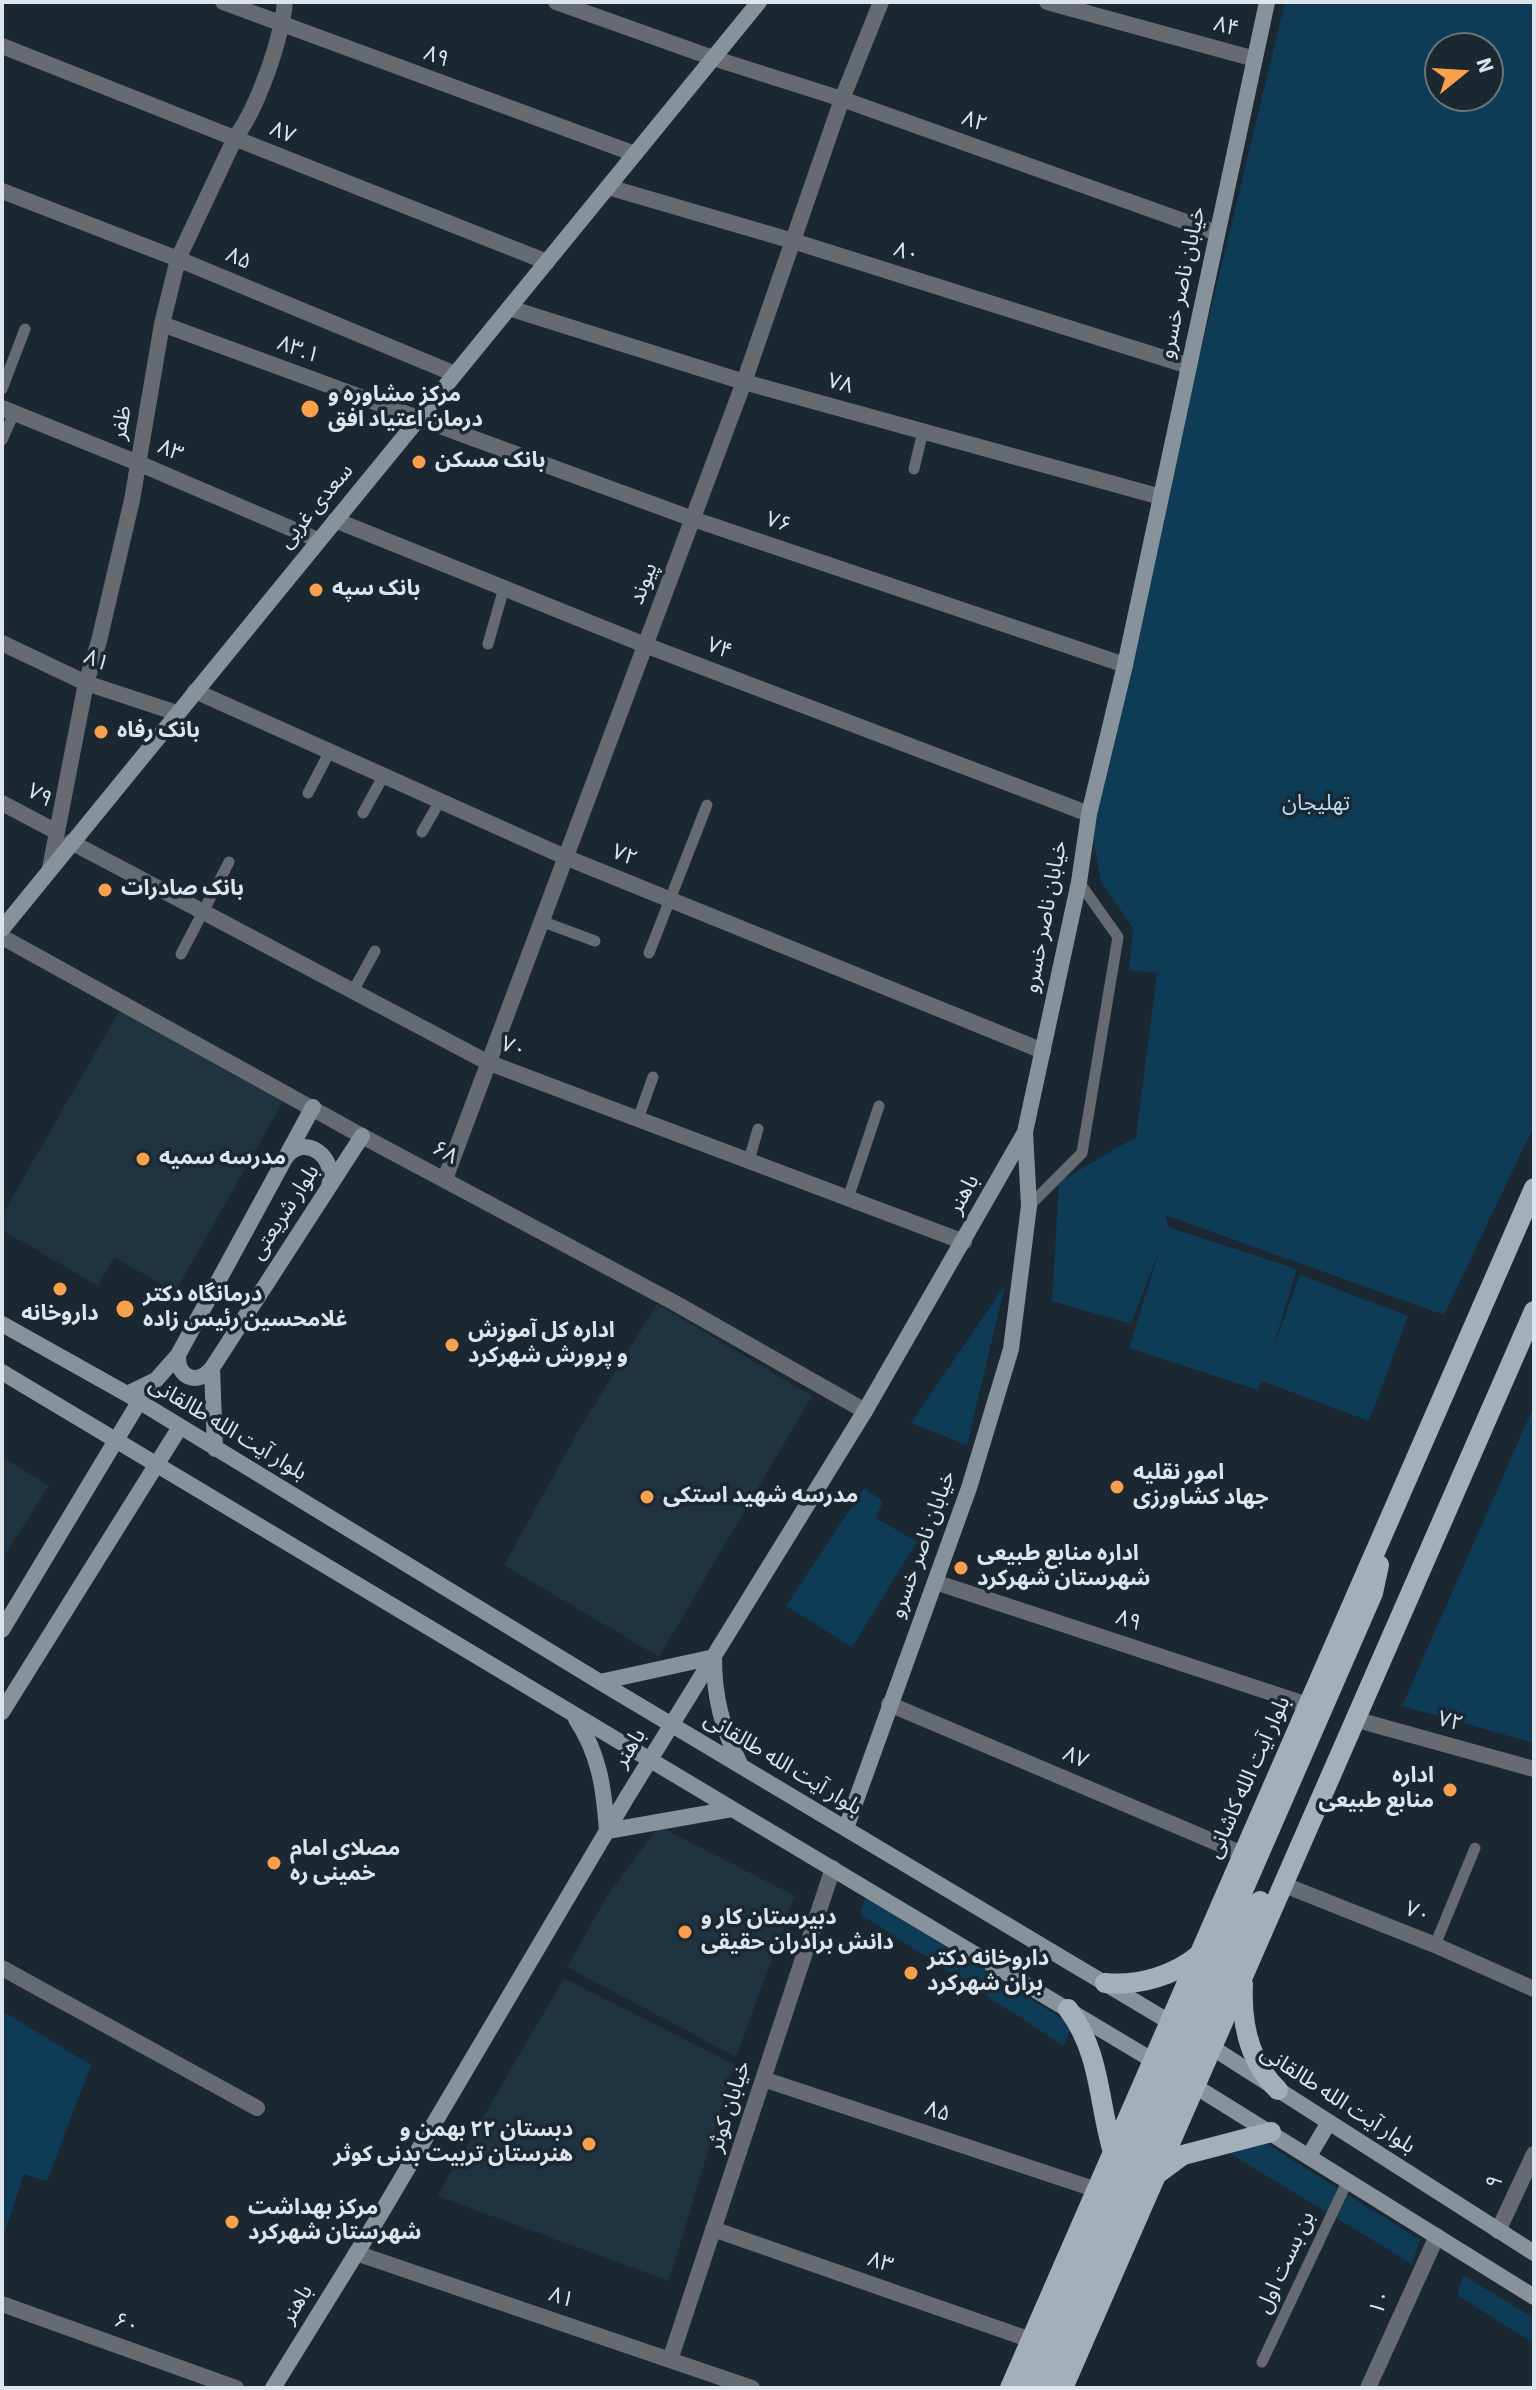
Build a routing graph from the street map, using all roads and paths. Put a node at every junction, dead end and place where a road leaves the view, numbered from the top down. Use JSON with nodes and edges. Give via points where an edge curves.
{"nodes":[{"id":1,"x":223,"y":2,"type":"edge"},
{"id":2,"x":285,"y":2,"type":"edge"},
{"id":3,"x":556,"y":2,"type":"edge"},
{"id":4,"x":759,"y":2,"type":"edge"},
{"id":5,"x":881,"y":2,"type":"edge"},
{"id":6,"x":1047,"y":2,"type":"edge"},
{"id":7,"x":1267,"y":2,"type":"edge"},
{"id":8,"x":283,"y":25,"type":"junction"},
{"id":9,"x":2,"y":46,"type":"edge"},
{"id":10,"x":713,"y":58,"type":"junction"},
{"id":11,"x":1255,"y":59,"type":"junction"},
{"id":12,"x":842,"y":99,"type":"junction"},
{"id":13,"x":235,"y":138,"type":"junction"},
{"id":14,"x":635,"y":154,"type":"junction"},
{"id":15,"x":608,"y":187,"type":"junction"},
{"id":16,"x":2,"y":191,"type":"edge"},
{"id":17,"x":1217,"y":233,"type":"junction"},
{"id":18,"x":793,"y":241,"type":"junction"},
{"id":19,"x":178,"y":259,"type":"junction"},
{"id":20,"x":547,"y":262,"type":"junction"},
{"id":21,"x":509,"y":308,"type":"junction"},
{"id":22,"x":162,"y":324,"type":"junction"},
{"id":23,"x":25,"y":329,"type":"dead end"},
{"id":24,"x":1189,"y":366,"type":"junction"},
{"id":25,"x":455,"y":374,"type":"junction"},
{"id":26,"x":744,"y":382,"type":"junction"},
{"id":27,"x":2,"y":389,"type":"edge"},
{"id":28,"x":8,"y":411,"type":"edge"},
{"id":29,"x":418,"y":419,"type":"junction"},
{"id":30,"x":923,"y":431,"type":"junction"},
{"id":31,"x":2,"y":440,"type":"edge"},
{"id":32,"x":138,"y":463,"type":"junction"},
{"id":33,"x":914,"y":469,"type":"dead end"},
{"id":34,"x":1161,"y":497,"type":"junction"},
{"id":35,"x":693,"y":519,"type":"junction"},
{"id":36,"x":335,"y":520,"type":"junction"},
{"id":37,"x":318,"y":540,"type":"junction"},
{"id":38,"x":504,"y":588,"type":"junction"},
{"id":39,"x":2,"y":643,"type":"edge"},
{"id":40,"x":488,"y":644,"type":"dead end"},
{"id":41,"x":645,"y":645,"type":"junction"},
{"id":42,"x":1125,"y":665,"type":"junction"},
{"id":43,"x":86,"y":683,"type":"junction"},
{"id":44,"x":195,"y":691,"type":"junction"},
{"id":45,"x":177,"y":713,"type":"junction"},
{"id":46,"x":330,"y":751,"type":"junction"},
{"id":47,"x":384,"y":775,"type":"junction"},
{"id":48,"x":308,"y":793,"type":"dead end"},
{"id":49,"x":440,"y":801,"type":"junction"},
{"id":50,"x":2,"y":803,"type":"edge"},
{"id":51,"x":707,"y":805,"type":"dead end"},
{"id":52,"x":363,"y":813,"type":"dead end"},
{"id":53,"x":1089,"y":814,"type":"junction"},
{"id":54,"x":55,"y":831,"type":"junction"},
{"id":55,"x":422,"y":832,"type":"dead end"},
{"id":56,"x":71,"y":842,"type":"junction"},
{"id":57,"x":565,"y":857,"type":"junction"},
{"id":58,"x":229,"y":862,"type":"dead end"},
{"id":59,"x":50,"y":868,"type":"junction"},
{"id":60,"x":1079,"y":882,"type":"junction"},
{"id":61,"x":671,"y":900,"type":"junction"},
{"id":62,"x":203,"y":911,"type":"junction"},
{"id":63,"x":541,"y":921,"type":"junction"},
{"id":64,"x":2,"y":929,"type":"edge"},
{"id":65,"x":2,"y":937,"type":"edge"},
{"id":66,"x":595,"y":941,"type":"dead end"},
{"id":67,"x":375,"y":951,"type":"dead end"},
{"id":68,"x":649,"y":953,"type":"dead end"},
{"id":69,"x":181,"y":954,"type":"dead end"},
{"id":70,"x":353,"y":991,"type":"junction"},
{"id":71,"x":1043,"y":1051,"type":"junction"},
{"id":72,"x":487,"y":1062,"type":"junction"},
{"id":73,"x":653,"y":1077,"type":"dead end"},
{"id":74,"x":879,"y":1106,"type":"dead end"},
{"id":75,"x":313,"y":1107,"type":"junction"},
{"id":76,"x":638,"y":1119,"type":"junction"},
{"id":77,"x":758,"y":1129,"type":"dead end"},
{"id":78,"x":1025,"y":1132,"type":"junction"},
{"id":79,"x":362,"y":1136,"type":"junction"},
{"id":80,"x":749,"y":1160,"type":"junction"},
{"id":81,"x":282,"y":1161,"type":"junction"},
{"id":82,"x":445,"y":1179,"type":"junction"},
{"id":83,"x":328,"y":1187,"type":"junction"},
{"id":84,"x":1534,"y":1188,"type":"edge"},
{"id":85,"x":848,"y":1198,"type":"junction"},
{"id":86,"x":1029,"y":1206,"type":"junction"},
{"id":87,"x":964,"y":1242,"type":"junction"},
{"id":88,"x":1534,"y":1311,"type":"edge"},
{"id":89,"x":2,"y":1324,"type":"edge"},
{"id":90,"x":178,"y":1355,"type":"junction"},
{"id":91,"x":212,"y":1368,"type":"junction"},
{"id":92,"x":2,"y":1372,"type":"edge"},
{"id":93,"x":133,"y":1398,"type":"junction"},
{"id":94,"x":865,"y":1411,"type":"junction"},
{"id":95,"x":180,"y":1427,"type":"junction"},
{"id":96,"x":116,"y":1439,"type":"junction"},
{"id":97,"x":215,"y":1449,"type":"junction"},
{"id":98,"x":157,"y":1464,"type":"junction"},
{"id":99,"x":1388,"y":1522,"type":"junction"},
{"id":100,"x":1434,"y":1539,"type":"junction"},
{"id":101,"x":935,"y":1582,"type":"junction"},
{"id":102,"x":2,"y":1630,"type":"edge"},
{"id":103,"x":714,"y":1657,"type":"junction"},
{"id":104,"x":600,"y":1682,"type":"junction"},
{"id":105,"x":889,"y":1704,"type":"junction"},
{"id":106,"x":1308,"y":1705,"type":"junction"},
{"id":107,"x":2,"y":1712,"type":"edge"},
{"id":108,"x":574,"y":1715,"type":"junction"},
{"id":109,"x":1354,"y":1719,"type":"junction"},
{"id":110,"x":672,"y":1725,"type":"junction"},
{"id":111,"x":650,"y":1761,"type":"junction"},
{"id":112,"x":740,"y":1766,"type":"junction"},
{"id":113,"x":1534,"y":1769,"type":"edge"},
{"id":114,"x":732,"y":1809,"type":"junction"},
{"id":115,"x":846,"y":1828,"type":"junction"},
{"id":116,"x":607,"y":1831,"type":"junction"},
{"id":117,"x":1475,"y":1848,"type":"dead end"},
{"id":118,"x":1243,"y":1854,"type":"junction"},
{"id":119,"x":833,"y":1868,"type":"junction"},
{"id":120,"x":1282,"y":1884,"type":"junction"},
{"id":121,"x":1435,"y":1945,"type":"junction"},
{"id":122,"x":1200,"y":1954,"type":"junction"},
{"id":123,"x":2,"y":1968,"type":"edge"},
{"id":124,"x":1244,"y":1973,"type":"junction"},
{"id":125,"x":1105,"y":1983,"type":"junction"},
{"id":126,"x":1534,"y":1989,"type":"edge"},
{"id":127,"x":1068,"y":2009,"type":"junction"},
{"id":128,"x":1170,"y":2022,"type":"junction"},
{"id":129,"x":1212,"y":2047,"type":"junction"},
{"id":130,"x":1153,"y":2060,"type":"junction"},
{"id":131,"x":763,"y":2079,"type":"junction"},
{"id":132,"x":1195,"y":2085,"type":"junction"},
{"id":133,"x":1278,"y":2090,"type":"junction"},
{"id":134,"x":257,"y":2108,"type":"dead end"},
{"id":135,"x":1329,"y":2122,"type":"junction"},
{"id":136,"x":1271,"y":2132,"type":"junction"},
{"id":137,"x":1113,"y":2152,"type":"junction"},
{"id":138,"x":1534,"y":2154,"type":"edge"},
{"id":139,"x":1309,"y":2156,"type":"junction"},
{"id":140,"x":1156,"y":2175,"type":"junction"},
{"id":141,"x":1348,"y":2180,"type":"junction"},
{"id":142,"x":1097,"y":2190,"type":"junction"},
{"id":143,"x":713,"y":2229,"type":"junction"},
{"id":144,"x":1498,"y":2231,"type":"junction"},
{"id":145,"x":1437,"y":2236,"type":"junction"},
{"id":146,"x":356,"y":2253,"type":"junction"},
{"id":147,"x":1534,"y":2253,"type":"edge"},
{"id":148,"x":1534,"y":2297,"type":"edge"},
{"id":149,"x":2,"y":2304,"type":"edge"},
{"id":150,"x":1031,"y":2340,"type":"junction"},
{"id":151,"x":670,"y":2360,"type":"junction"},
{"id":152,"x":1262,"y":2362,"type":"dead end"},
{"id":153,"x":236,"y":2388,"type":"edge"},
{"id":154,"x":273,"y":2388,"type":"edge"},
{"id":155,"x":752,"y":2388,"type":"edge"},
{"id":156,"x":1010,"y":2388,"type":"edge"},
{"id":157,"x":1026,"y":2388,"type":"edge"},
{"id":158,"x":1046,"y":2388,"type":"edge"},
{"id":159,"x":1063,"y":2388,"type":"edge"},
{"id":160,"x":1368,"y":2388,"type":"edge"}],
"edges":[{"from":1,"to":8,"type":"street","name":"۸۹"},
{"from":2,"to":8,"type":"street","name":"ظفر"},
{"from":3,"to":10,"type":"street","name":"۸۲"},
{"from":4,"to":10,"type":"main road","name":"سعدی غربی"},
{"from":5,"to":12,"type":"street","name":"پیوند"},
{"from":6,"to":11,"type":"street","name":"۸۴"},
{"from":7,"to":11,"type":"main road","name":"خیابان ناصر خسرو"},
{"from":8,"to":13,"type":"street","name":"ظفر","via":[[248,120]]},
{"from":8,"to":14,"type":"street","name":"۸۹"},
{"from":9,"to":13,"type":"street","name":"۸۷"},
{"from":10,"to":12,"type":"street","name":"۸۲"},
{"from":10,"to":14,"type":"main road","name":"سعدی غربی"},
{"from":11,"to":17,"type":"main road","name":"خیابان ناصر خسرو"},
{"from":12,"to":17,"type":"street","name":"۸۲"},
{"from":12,"to":18,"type":"street","name":"پیوند"},
{"from":13,"to":19,"type":"street","name":"ظفر"},
{"from":13,"to":20,"type":"street","name":"۸۷"},
{"from":14,"to":15,"type":"main road","name":"سعدی غربی"},
{"from":15,"to":18,"type":"street","name":"۸۰"},
{"from":15,"to":20,"type":"main road","name":"سعدی غربی"},
{"from":16,"to":19,"type":"street","name":"۸۵"},
{"from":17,"to":24,"type":"main road","name":"خیابان ناصر خسرو"},
{"from":18,"to":24,"type":"street","name":"۸۰"},
{"from":18,"to":26,"type":"street","name":"پیوند"},
{"from":19,"to":22,"type":"street","name":"ظفر"},
{"from":19,"to":25,"type":"street","name":"۸۵"},
{"from":20,"to":21,"type":"main road","name":"سعدی غربی"},
{"from":21,"to":25,"type":"main road","name":"سعدی غربی"},
{"from":21,"to":26,"type":"street","name":"۷۸"},
{"from":22,"to":29,"type":"street","name":"۸۳.۱"},
{"from":22,"to":32,"type":"street","name":"ظفر"},
{"from":23,"to":27,"type":"lane"},
{"from":24,"to":34,"type":"main road","name":"خیابان ناصر خسرو"},
{"from":25,"to":29,"type":"main road","name":"سعدی غربی"},
{"from":26,"to":30,"type":"street","name":"۷۸"},
{"from":26,"to":35,"type":"street","name":"پیوند"},
{"from":28,"to":31,"type":"lane"},
{"from":28,"to":32,"type":"street","name":"۸۳"},
{"from":29,"to":35,"type":"street","name":"۷۶"},
{"from":29,"to":36,"type":"main road","name":"سعدی غربی"},
{"from":30,"to":33,"type":"lane"},
{"from":30,"to":34,"type":"street","name":"۷۸"},
{"from":32,"to":37,"type":"street","name":"۸۳"},
{"from":32,"to":43,"type":"street","name":"ظفر"},
{"from":34,"to":42,"type":"main road","name":"خیابان ناصر خسرو"},
{"from":35,"to":41,"type":"street","name":"پیوند"},
{"from":35,"to":42,"type":"street","name":"۷۶"},
{"from":36,"to":37,"type":"main road","name":"سعدی غربی"},
{"from":36,"to":38,"type":"street","name":"۷۴"},
{"from":37,"to":44,"type":"main road","name":"سعدی غربی"},
{"from":38,"to":40,"type":"lane"},
{"from":38,"to":41,"type":"street","name":"۷۴"},
{"from":39,"to":43,"type":"street","name":"۸۱"},
{"from":41,"to":53,"type":"street","name":"۷۴"},
{"from":41,"to":57,"type":"street","name":"پیوند"},
{"from":42,"to":53,"type":"main road","name":"خیابان ناصر خسرو"},
{"from":43,"to":45,"type":"street","name":"۸۱"},
{"from":43,"to":54,"type":"street","name":"ظفر"},
{"from":44,"to":45,"type":"main road","name":"سعدی غربی"},
{"from":44,"to":46,"type":"street","name":"۷۲"},
{"from":45,"to":56,"type":"main road","name":"سعدی غربی"},
{"from":46,"to":47,"type":"street","name":"۷۲"},
{"from":46,"to":48,"type":"lane"},
{"from":47,"to":49,"type":"street","name":"۷۲"},
{"from":47,"to":52,"type":"lane"},
{"from":49,"to":55,"type":"lane"},
{"from":49,"to":57,"type":"street","name":"۷۲"},
{"from":50,"to":54,"type":"street","name":"۷۹"},
{"from":51,"to":61,"type":"lane"},
{"from":53,"to":60,"type":"main road","name":"خیابان ناصر خسرو"},
{"from":54,"to":59,"type":"street","name":"ظفر"},
{"from":56,"to":59,"type":"main road","name":"سعدی غربی"},
{"from":56,"to":62,"type":"street","name":"۷۰"},
{"from":57,"to":61,"type":"street","name":"۷۲"},
{"from":57,"to":63,"type":"street","name":"پیوند"},
{"from":58,"to":62,"type":"lane"},
{"from":59,"to":64,"type":"main road","name":"سعدی غربی"},
{"from":60,"to":71,"type":"main road","name":"خیابان ناصر خسرو"},
{"from":60,"to":86,"type":"lane","via":[[1118,937],[1082,1153]]},
{"from":61,"to":68,"type":"lane"},
{"from":61,"to":71,"type":"street","name":"۷۲"},
{"from":62,"to":69,"type":"lane"},
{"from":62,"to":70,"type":"street","name":"۷۰"},
{"from":63,"to":66,"type":"lane"},
{"from":63,"to":72,"type":"street","name":"پیوند"},
{"from":65,"to":75,"type":"street","name":"۶۸"},
{"from":67,"to":70,"type":"lane"},
{"from":70,"to":72,"type":"street","name":"۷۰"},
{"from":71,"to":78,"type":"main road","name":"خیابان ناصر خسرو"},
{"from":72,"to":76,"type":"street","name":"۷۰"},
{"from":72,"to":82,"type":"street","name":"پیوند"},
{"from":73,"to":76,"type":"lane"},
{"from":74,"to":85,"type":"lane"},
{"from":75,"to":79,"type":"street","name":"۶۸"},
{"from":75,"to":81,"type":"main road","name":"بلوار شریعتی"},
{"from":76,"to":80,"type":"street","name":"۷۰"},
{"from":77,"to":80,"type":"lane"},
{"from":78,"to":86,"type":"main road","name":"خیابان ناصر خسرو"},
{"from":78,"to":87,"type":"main road","name":"باهنر"},
{"from":79,"to":82,"type":"street","name":"۶۸"},
{"from":79,"to":83,"type":"main road","name":"بلوار شریعتی"},
{"from":80,"to":85,"type":"street","name":"۷۰"},
{"from":81,"to":83,"type":"main road","via":[[299,1147],[319,1150],[333,1174]]},
{"from":81,"to":90,"type":"main road","name":"بلوار شریعتی"},
{"from":82,"to":94,"type":"street","name":"۶۸"},
{"from":83,"to":91,"type":"main road","name":"بلوار شریعتی"},
{"from":84,"to":99,"type":"main road","name":"بلوار آیت الله کاشانی"},
{"from":85,"to":87,"type":"street","name":"۷۰"},
{"from":86,"to":101,"type":"main road","name":"خیابان ناصر خسرو","via":[[1011,1349]]},
{"from":87,"to":94,"type":"main road","name":"باهنر"},
{"from":88,"to":100,"type":"main road"},
{"from":89,"to":93,"type":"main road","name":"بلوار آیت الله طالقانی"},
{"from":90,"to":91,"type":"main road","via":[[181,1373],[189,1378],[198,1379]]},
{"from":90,"to":93,"type":"main road","name":"بلوار شریعتی"},
{"from":91,"to":97,"type":"main road"},
{"from":92,"to":96,"type":"main road"},
{"from":93,"to":95,"type":"main road","name":"بلوار آیت الله طالقانی"},
{"from":93,"to":96,"type":"main road","name":"بلوار شریعتی"},
{"from":94,"to":103,"type":"main road","name":"باهنر"},
{"from":95,"to":97,"type":"main road","name":"بلوار آیت الله طالقانی"},
{"from":95,"to":98,"type":"main road"},
{"from":96,"to":98,"type":"main road"},
{"from":96,"to":102,"type":"main road","name":"بلوار شریعتی"},
{"from":97,"to":104,"type":"main road","name":"بلوار آیت الله طالقانی"},
{"from":98,"to":107,"type":"main road"},
{"from":98,"to":108,"type":"main road"},
{"from":99,"to":106,"type":"main road","name":"بلوار آیت الله کاشانی"},
{"from":99,"to":157,"type":"main road","via":[[1373,1593]]},
{"from":100,"to":109,"type":"main road"},
{"from":100,"to":158,"type":"main road","via":[[1392,1601]]},
{"from":101,"to":105,"type":"main road","name":"خیابان ناصر خسرو"},
{"from":101,"to":106,"type":"street","name":"۸۹"},
{"from":103,"to":104,"type":"main road"},
{"from":103,"to":110,"type":"main road","name":"باهنر"},
{"from":103,"to":112,"type":"main road","via":[[718,1712]]},
{"from":104,"to":110,"type":"main road","name":"بلوار آیت الله طالقانی"},
{"from":105,"to":115,"type":"main road","name":"خیابان ناصر خسرو"},
{"from":105,"to":118,"type":"street","name":"۸۷"},
{"from":106,"to":118,"type":"main road","name":"بلوار آیت الله کاشانی"},
{"from":108,"to":111,"type":"main road"},
{"from":108,"to":116,"type":"main road","via":[[601,1770]]},
{"from":109,"to":113,"type":"street","name":"۷۲"},
{"from":109,"to":120,"type":"main road"},
{"from":110,"to":111,"type":"main road","name":"باهنر"},
{"from":110,"to":112,"type":"main road","name":"بلوار آیت الله طالقانی"},
{"from":111,"to":114,"type":"main road"},
{"from":111,"to":116,"type":"main road","name":"باهنر"},
{"from":112,"to":115,"type":"main road","name":"بلوار آیت الله طالقانی"},
{"from":114,"to":116,"type":"main road"},
{"from":114,"to":119,"type":"main road"},
{"from":115,"to":125,"type":"main road","name":"بلوار آیت الله طالقانی"},
{"from":116,"to":146,"type":"main road","name":"باهنر"},
{"from":117,"to":121,"type":"lane"},
{"from":118,"to":122,"type":"main road","name":"بلوار آیت الله کاشانی"},
{"from":119,"to":127,"type":"main road"},
{"from":119,"to":131,"type":"street","name":"خیابان کوثر"},
{"from":120,"to":121,"type":"street","name":"۷۰"},
{"from":120,"to":124,"type":"main road"},
{"from":121,"to":126,"type":"street","name":"۷۰"},
{"from":122,"to":125,"type":"main road","via":[[1154,1978]]},
{"from":122,"to":128,"type":"main road","name":"بلوار آیت الله کاشانی"},
{"from":123,"to":134,"type":"street"},
{"from":124,"to":129,"type":"main road"},
{"from":124,"to":133,"type":"main road","via":[[1246,2035],[1257,2064]]},
{"from":125,"to":128,"type":"main road","name":"بلوار آیت الله طالقانی"},
{"from":127,"to":130,"type":"main road"},
{"from":127,"to":137,"type":"main road","via":[[1092,2052]]},
{"from":128,"to":129,"type":"main road","name":"بلوار آیت الله طالقانی"},
{"from":128,"to":130,"type":"main road","name":"بلوار آیت الله کاشانی"},
{"from":129,"to":132,"type":"main road"},
{"from":129,"to":133,"type":"main road","name":"بلوار آیت الله طالقانی"},
{"from":130,"to":132,"type":"main road"},
{"from":130,"to":137,"type":"main road","name":"بلوار آیت الله کاشانی"},
{"from":131,"to":142,"type":"street","name":"۸۵"},
{"from":131,"to":143,"type":"street","name":"خیابان کوثر"},
{"from":132,"to":136,"type":"main road"},
{"from":132,"to":140,"type":"main road"},
{"from":133,"to":135,"type":"main road","name":"بلوار آیت الله طالقانی"},
{"from":135,"to":139,"type":"main road"},
{"from":135,"to":144,"type":"main road","name":"بلوار آیت الله طالقانی"},
{"from":136,"to":139,"type":"main road"},
{"from":136,"to":140,"type":"main road","via":[[1183,2155]]},
{"from":137,"to":142,"type":"main road","name":"بلوار آیت الله کاشانی"},
{"from":138,"to":144,"type":"street","name":"۹"},
{"from":139,"to":141,"type":"main road"},
{"from":140,"to":159,"type":"main road"},
{"from":141,"to":145,"type":"main road"},
{"from":141,"to":152,"type":"lane","name":"بن بست اول"},
{"from":142,"to":150,"type":"main road","name":"بلوار آیت الله کاشانی"},
{"from":143,"to":150,"type":"street","name":"۸۳"},
{"from":143,"to":151,"type":"street","name":"خیابان کوثر"},
{"from":144,"to":147,"type":"main road","name":"بلوار آیت الله طالقانی"},
{"from":145,"to":148,"type":"main road"},
{"from":145,"to":160,"type":"street","name":"۱۰"},
{"from":146,"to":151,"type":"street","name":"۸۱"},
{"from":146,"to":154,"type":"main road","name":"باهنر"},
{"from":149,"to":153,"type":"street","name":"۶۰"},
{"from":150,"to":156,"type":"main road","name":"بلوار آیت الله کاشانی"},
{"from":151,"to":155,"type":"street","name":"۸۱"}]}
